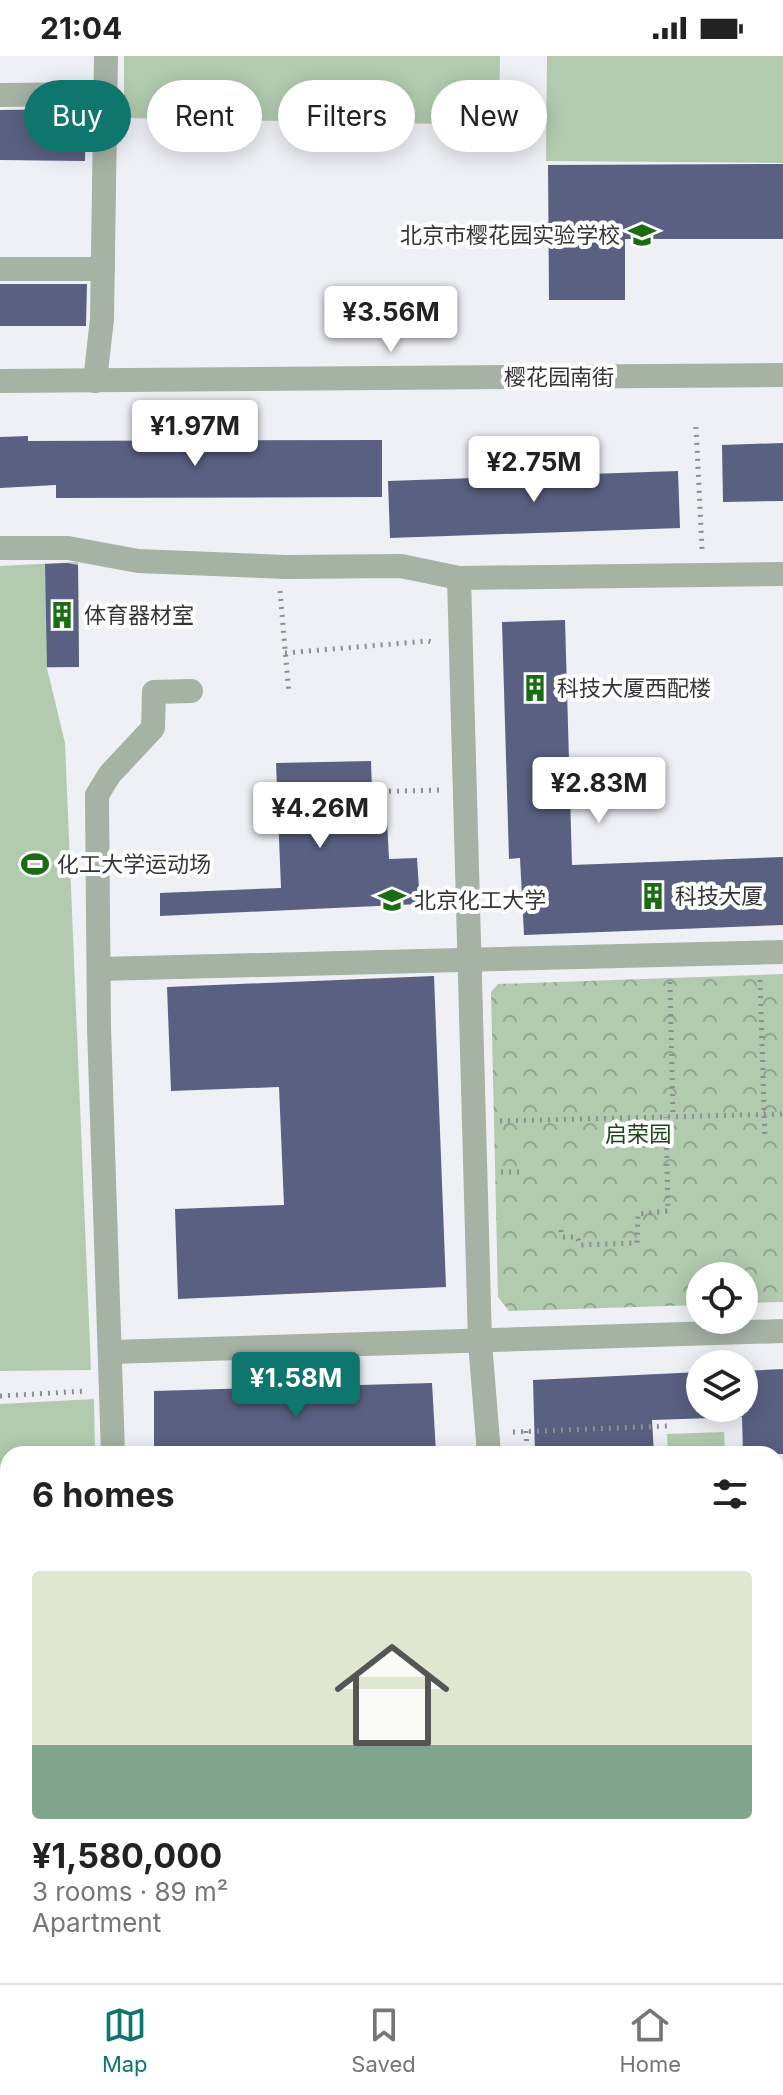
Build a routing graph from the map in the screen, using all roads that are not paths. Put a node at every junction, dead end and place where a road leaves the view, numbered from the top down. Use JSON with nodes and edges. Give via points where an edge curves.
{"nodes":[{"id":1,"x":106,"y":56,"type":"edge"},
{"id":2,"x":105,"y":80,"type":"edge"},
{"id":3,"x":0,"y":95,"type":"edge"},
{"id":4,"x":24,"y":95,"type":"edge"},
{"id":5,"x":104,"y":152,"type":"edge"},
{"id":6,"x":0,"y":269,"type":"edge"},
{"id":7,"x":103,"y":269,"type":"junction"},
{"id":8,"x":783,"y":375,"type":"edge"},
{"id":9,"x":0,"y":381,"type":"edge"},
{"id":10,"x":95,"y":381,"type":"junction"},
{"id":11,"x":0,"y":548,"type":"edge"},
{"id":12,"x":783,"y":574,"type":"edge"},
{"id":13,"x":459,"y":578,"type":"junction"},
{"id":14,"x":191,"y":691,"type":"dead end"},
{"id":15,"x":783,"y":952,"type":"edge"},
{"id":16,"x":471,"y":961,"type":"junction"},
{"id":17,"x":100,"y":969,"type":"junction"},
{"id":18,"x":783,"y":1331,"type":"edge"},
{"id":19,"x":480,"y":1342,"type":"junction"},
{"id":20,"x":111,"y":1352,"type":"junction"},
{"id":21,"x":113,"y":1446,"type":"edge"},
{"id":22,"x":488,"y":1446,"type":"edge"}],
"edges":[{"from":1,"to":2,"type":"street"},
{"from":3,"to":4,"type":"street"},
{"from":5,"to":7,"type":"street"},
{"from":6,"to":7,"type":"street"},
{"from":7,"to":10,"type":"street"},
{"from":8,"to":10,"type":"street","name":"樱花园南街"},
{"from":9,"to":10,"type":"street","name":"樱花园南街"},
{"from":11,"to":13,"type":"street","via":[[68,548],[138,561],[401,566]]},
{"from":12,"to":13,"type":"street"},
{"from":13,"to":16,"type":"street"},
{"from":14,"to":17,"type":"street","via":[[154,692],[153,728],[97,795]]},
{"from":15,"to":16,"type":"street"},
{"from":16,"to":17,"type":"street"},
{"from":16,"to":19,"type":"street"},
{"from":17,"to":20,"type":"street"},
{"from":18,"to":19,"type":"street"},
{"from":19,"to":20,"type":"street"},
{"from":19,"to":22,"type":"street"},
{"from":20,"to":21,"type":"street"}]}
